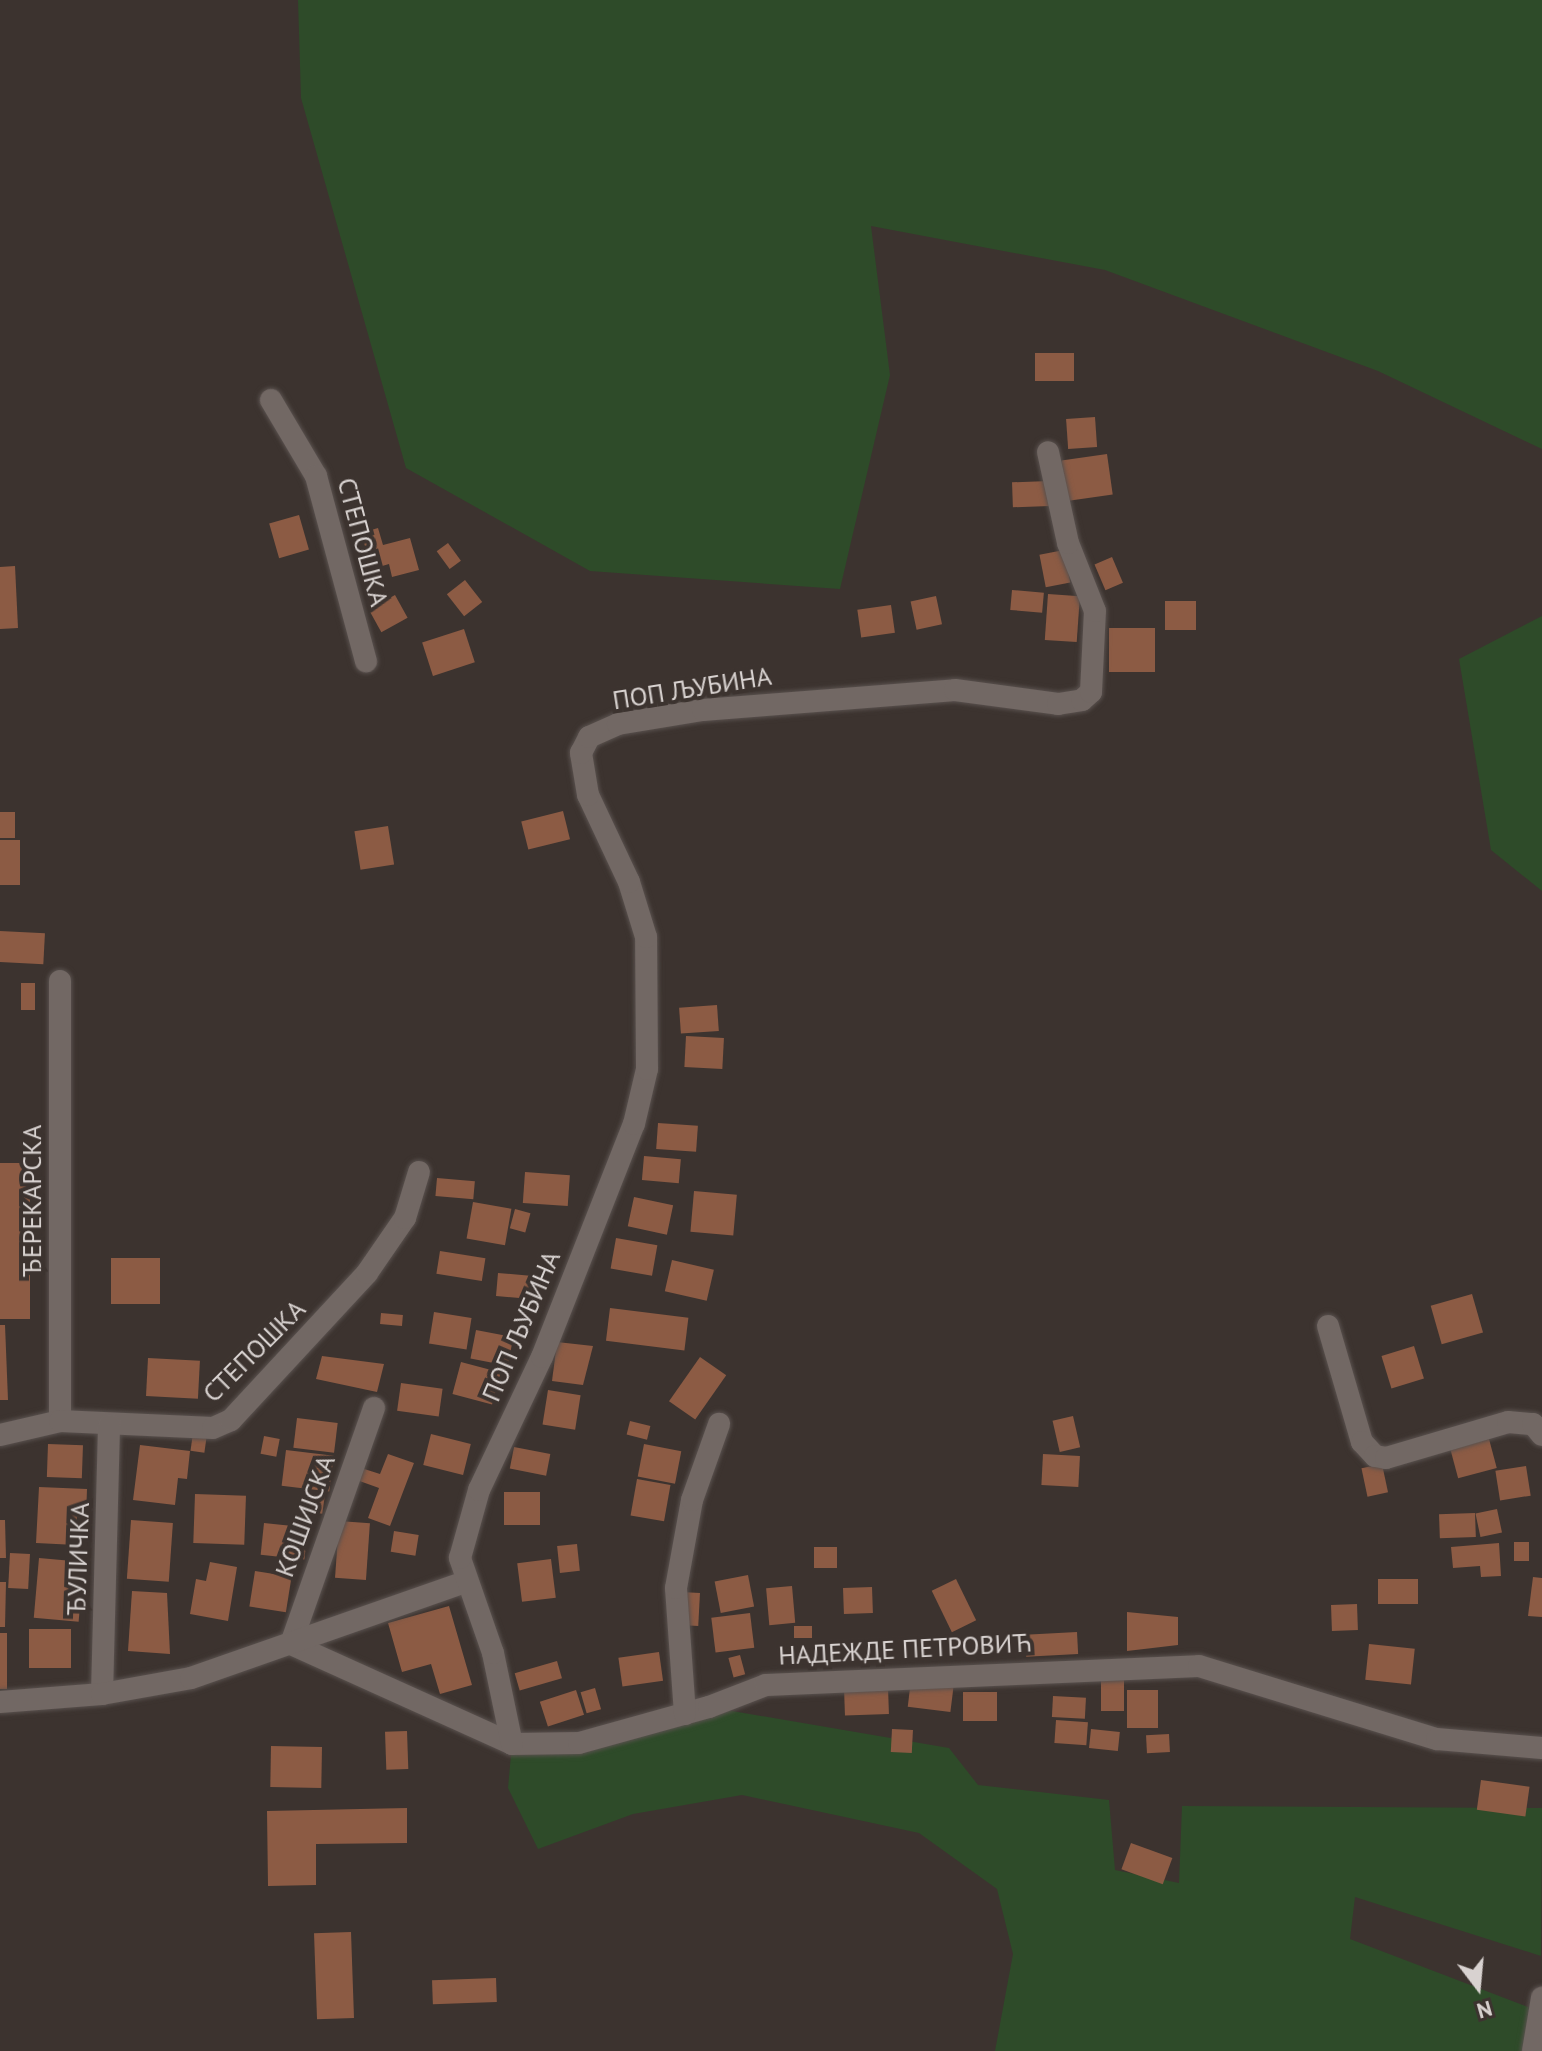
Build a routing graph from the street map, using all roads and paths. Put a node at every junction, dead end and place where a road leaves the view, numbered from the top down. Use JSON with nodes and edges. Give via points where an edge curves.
{"nodes":[{"id":1,"x":271,"y":400,"type":"dead end"},
{"id":2,"x":1048,"y":452,"type":"dead end"},
{"id":3,"x":366,"y":661,"type":"dead end"},
{"id":4,"x":60,"y":981,"type":"dead end"},
{"id":5,"x":419,"y":1172,"type":"dead end"},
{"id":6,"x":1328,"y":1326,"type":"dead end"},
{"id":7,"x":374,"y":1408,"type":"dead end"},
{"id":8,"x":60,"y":1421,"type":"junction"},
{"id":9,"x":719,"y":1424,"type":"dead end"},
{"id":10,"x":109,"y":1425,"type":"junction"},
{"id":11,"x":0,"y":1435,"type":"edge"},
{"id":12,"x":1542,"y":1435,"type":"edge"},
{"id":13,"x":465,"y":1582,"type":"junction"},
{"id":14,"x":291,"y":1644,"type":"junction"},
{"id":15,"x":102,"y":1694,"type":"junction"},
{"id":16,"x":0,"y":1702,"type":"edge"},
{"id":17,"x":685,"y":1714,"type":"junction"},
{"id":18,"x":512,"y":1744,"type":"junction"},
{"id":19,"x":1542,"y":1748,"type":"edge"},
{"id":20,"x":1542,"y":1998,"type":"edge"},
{"id":21,"x":1533,"y":2051,"type":"edge"}],
"edges":[{"from":1,"to":3,"type":"street","name":"СТЕПОШКА","via":[[316,476]]},
{"from":2,"to":13,"type":"street","name":"ПОП ЉУБИНА","via":[[1068,543],[1095,611],[1091,692],[1082,700],[1058,704],[955,690],[785,702],[618,724],[589,737],[581,753],[588,795],[629,882],[646,937],[646,1084],[542,1357],[479,1490],[460,1558]]},
{"from":4,"to":8,"type":"street","name":"ЂЕРЕКАРСКА"},
{"from":5,"to":10,"type":"street","name":"СТЕПОШКА","via":[[405,1218],[367,1273],[231,1420],[213,1428]]},
{"from":6,"to":12,"type":"street","via":[[1362,1442],[1375,1456],[1386,1458],[1508,1422],[1533,1424]]},
{"from":7,"to":14,"type":"street","name":"КОШИЈСКА"},
{"from":8,"to":10,"type":"street","name":"СТЕПОШКА"},
{"from":8,"to":11,"type":"street","name":"СТЕПОШКА"},
{"from":9,"to":17,"type":"street","via":[[692,1500],[678,1573],[676,1620]]},
{"from":10,"to":15,"type":"street","name":"ЂУЛИЧКА"},
{"from":13,"to":14,"type":"street"},
{"from":13,"to":18,"type":"street","name":"ПОП ЉУБИНА","via":[[493,1653]]},
{"from":14,"to":15,"type":"street","via":[[191,1678]]},
{"from":14,"to":18,"type":"street","name":"НАДЕЖДЕ ПЕТРОВИЋ"},
{"from":15,"to":16,"type":"street"},
{"from":17,"to":18,"type":"street","name":"НАДЕЖДЕ ПЕТРОВИЋ","via":[[579,1743]]},
{"from":17,"to":19,"type":"street","name":"НАДЕЖДЕ ПЕТРОВИЋ","via":[[766,1685],[1199,1666],[1437,1739]]},
{"from":20,"to":21,"type":"street"}]}
